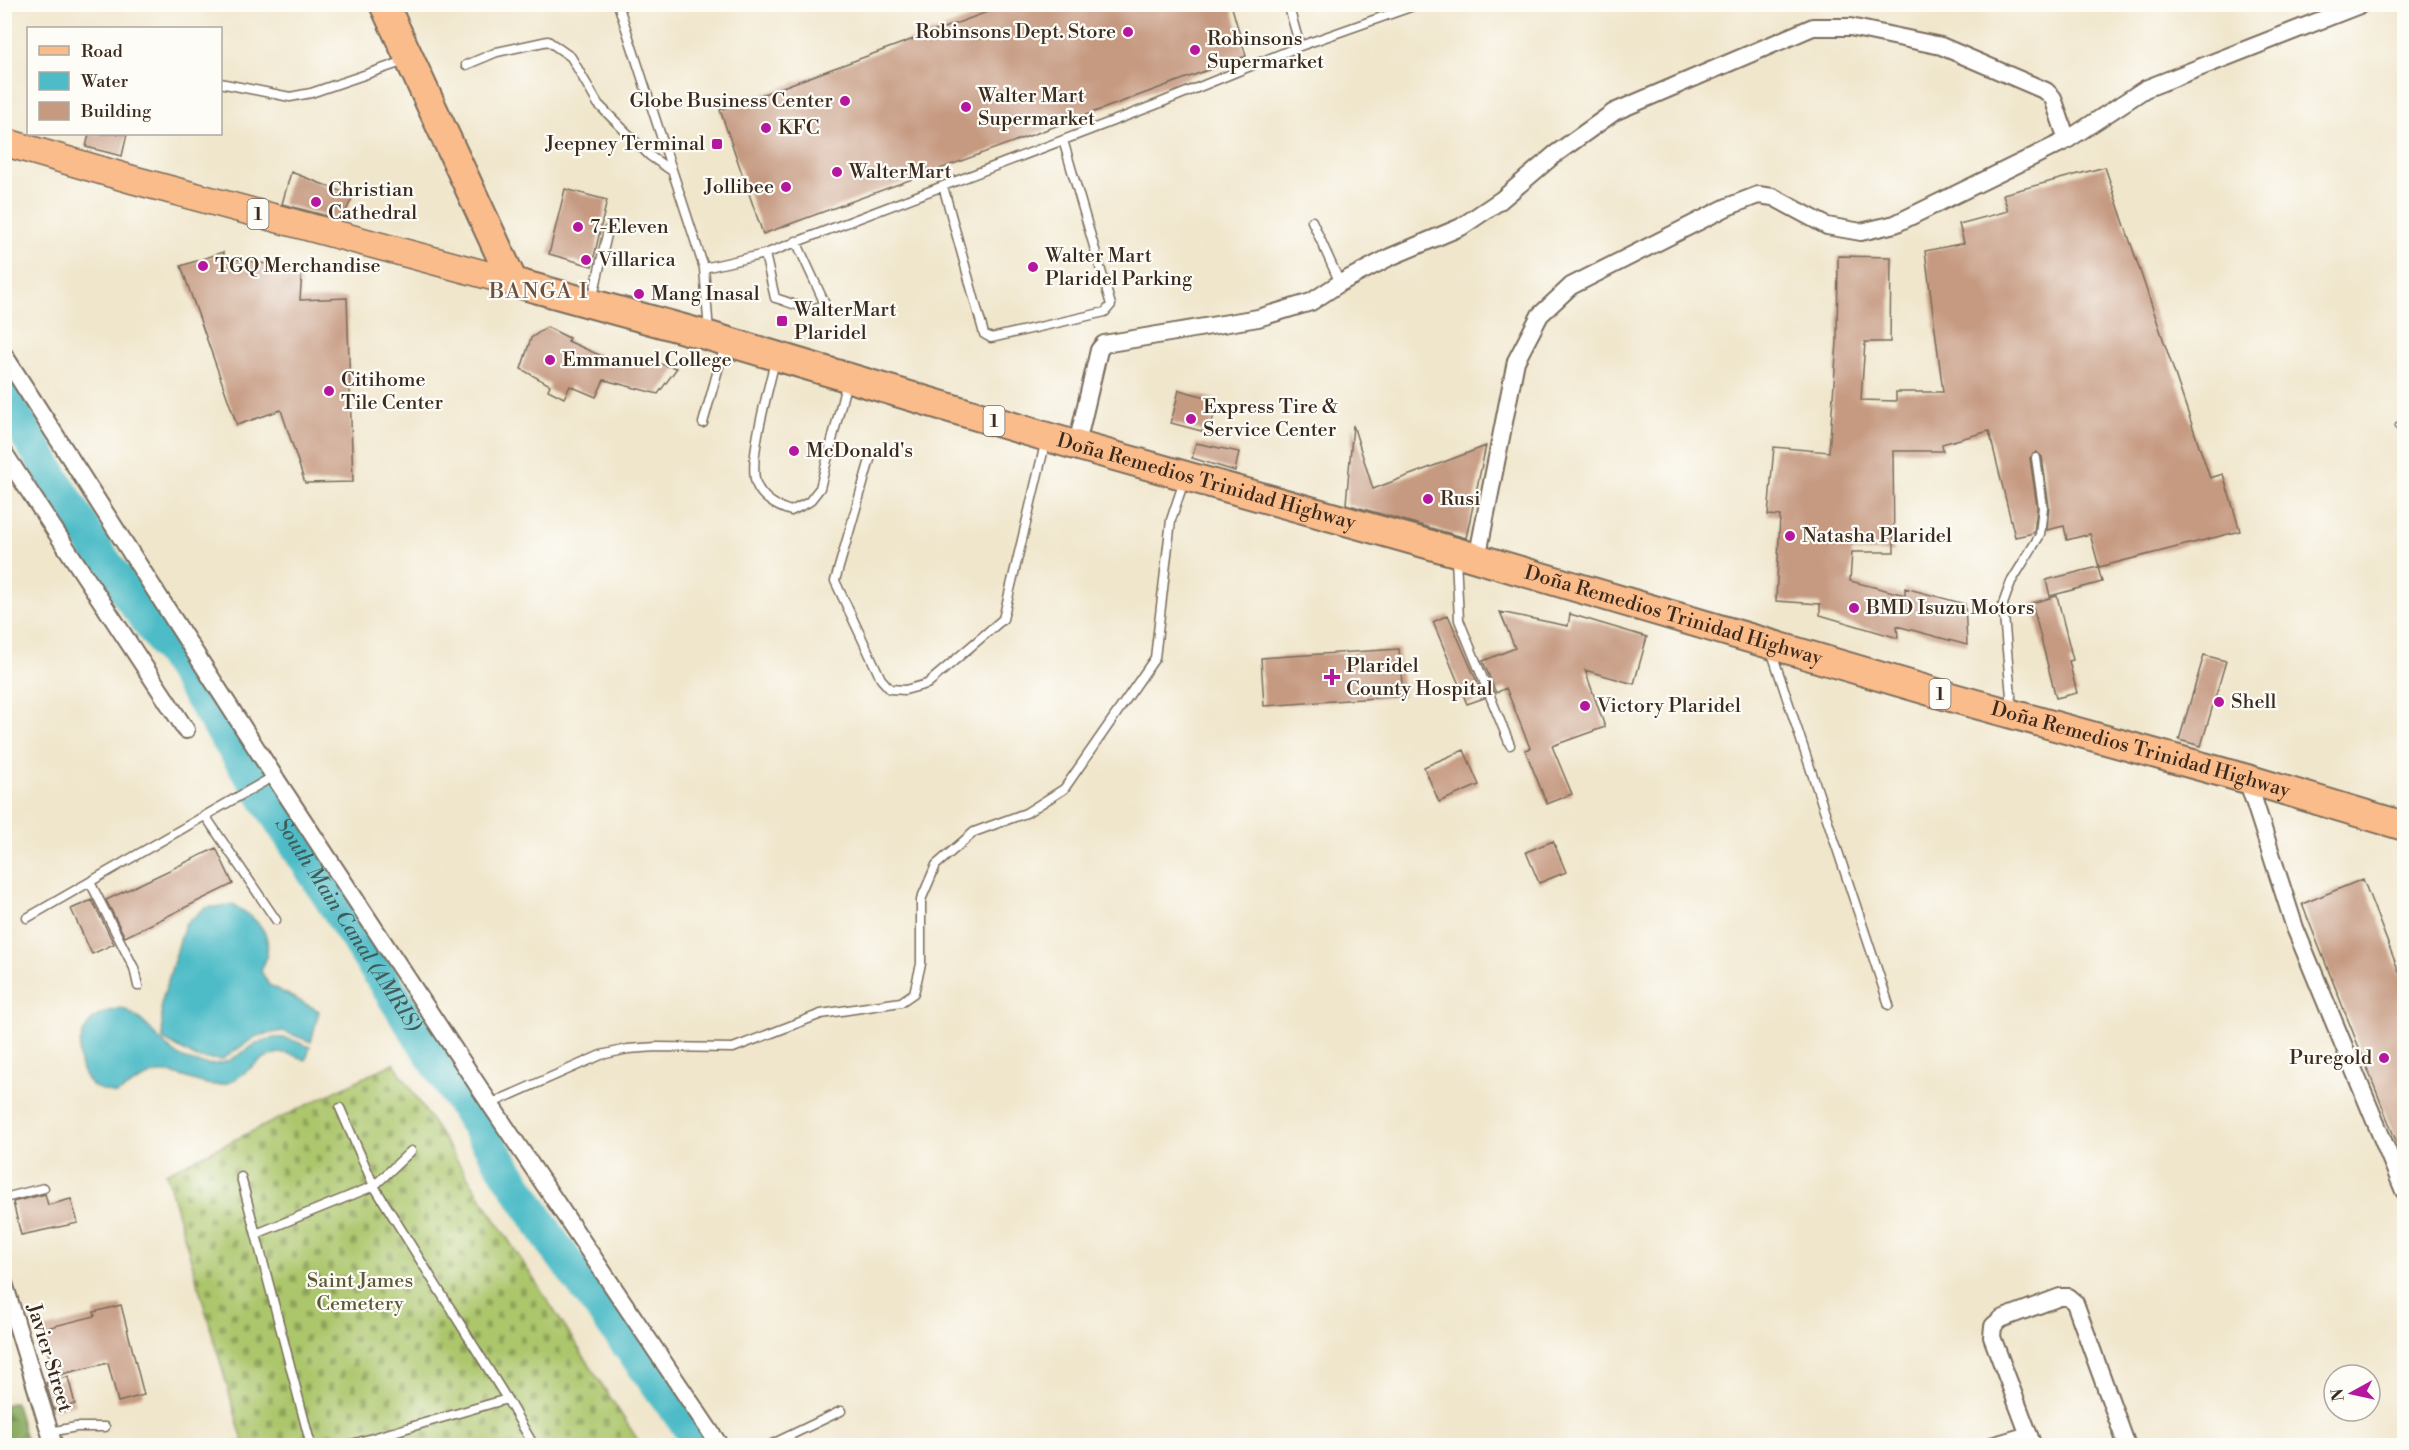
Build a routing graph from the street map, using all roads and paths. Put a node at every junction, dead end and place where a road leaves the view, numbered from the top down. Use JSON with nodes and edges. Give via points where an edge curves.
{"nodes":[{"id":1,"x":384,"y":4,"type":"edge"},
{"id":2,"x":618,"y":4,"type":"edge"},
{"id":3,"x":1288,"y":4,"type":"edge"},
{"id":4,"x":1419,"y":4,"type":"edge"},
{"id":5,"x":2362,"y":4,"type":"edge"},
{"id":6,"x":1300,"y":46,"type":"junction"},
{"id":7,"x":410,"y":59,"type":"junction"},
{"id":8,"x":466,"y":65,"type":"dead end"},
{"id":9,"x":222,"y":83,"type":"edge"},
{"id":10,"x":1063,"y":140,"type":"junction"},
{"id":11,"x":2067,"y":140,"type":"junction"},
{"id":12,"x":4,"y":142,"type":"edge"},
{"id":13,"x":672,"y":171,"type":"junction"},
{"id":14,"x":943,"y":186,"type":"junction"},
{"id":15,"x":1312,"y":221,"type":"dead end"},
{"id":16,"x":608,"y":230,"type":"dead end"},
{"id":17,"x":796,"y":241,"type":"junction"},
{"id":18,"x":765,"y":254,"type":"junction"},
{"id":19,"x":705,"y":268,"type":"junction"},
{"id":20,"x":513,"y":282,"type":"junction"},
{"id":21,"x":1340,"y":283,"type":"junction"},
{"id":22,"x":591,"y":304,"type":"junction"},
{"id":23,"x":717,"y":339,"type":"junction"},
{"id":24,"x":4,"y":355,"type":"edge"},
{"id":25,"x":776,"y":357,"type":"junction"},
{"id":26,"x":848,"y":378,"type":"junction"},
{"id":27,"x":703,"y":423,"type":"dead end"},
{"id":28,"x":1047,"y":437,"type":"junction"},
{"id":29,"x":1077,"y":444,"type":"junction"},
{"id":30,"x":4,"y":453,"type":"edge"},
{"id":31,"x":871,"y":456,"type":"dead end"},
{"id":32,"x":2036,"y":458,"type":"dead end"},
{"id":33,"x":1186,"y":476,"type":"junction"},
{"id":34,"x":1466,"y":556,"type":"junction"},
{"id":35,"x":1769,"y":644,"type":"junction"},
{"id":36,"x":2013,"y":715,"type":"junction"},
{"id":37,"x":186,"y":730,"type":"dead end"},
{"id":38,"x":1510,"y":745,"type":"dead end"},
{"id":39,"x":2247,"y":778,"type":"junction"},
{"id":40,"x":268,"y":779,"type":"junction"},
{"id":41,"x":206,"y":817,"type":"junction"},
{"id":42,"x":2404,"y":826,"type":"edge"},
{"id":43,"x":90,"y":882,"type":"junction"},
{"id":44,"x":27,"y":918,"type":"dead end"},
{"id":45,"x":276,"y":920,"type":"dead end"},
{"id":46,"x":138,"y":986,"type":"dead end"},
{"id":47,"x":1889,"y":1005,"type":"dead end"},
{"id":48,"x":490,"y":1104,"type":"junction"},
{"id":49,"x":340,"y":1108,"type":"dead end"},
{"id":50,"x":411,"y":1151,"type":"dead end"},
{"id":51,"x":241,"y":1177,"type":"dead end"},
{"id":52,"x":374,"y":1186,"type":"junction"},
{"id":53,"x":44,"y":1188,"type":"dead end"},
{"id":54,"x":2404,"y":1191,"type":"edge"},
{"id":55,"x":4,"y":1198,"type":"edge"},
{"id":56,"x":256,"y":1234,"type":"junction"},
{"id":57,"x":4,"y":1283,"type":"edge"},
{"id":58,"x":507,"y":1399,"type":"junction"},
{"id":59,"x":841,"y":1411,"type":"dead end"},
{"id":60,"x":105,"y":1427,"type":"dead end"},
{"id":61,"x":52,"y":1439,"type":"edge"},
{"id":62,"x":2031,"y":1440,"type":"edge"},
{"id":63,"x":311,"y":1446,"type":"edge"},
{"id":64,"x":345,"y":1446,"type":"edge"},
{"id":65,"x":534,"y":1446,"type":"edge"},
{"id":66,"x":720,"y":1446,"type":"edge"},
{"id":67,"x":768,"y":1446,"type":"edge"},
{"id":68,"x":1991,"y":1446,"type":"edge"},
{"id":69,"x":2127,"y":1446,"type":"edge"}],
"edges":[{"from":1,"to":7,"type":"highway"},
{"from":2,"to":13,"type":"lane"},
{"from":3,"to":6,"type":"lane"},
{"from":4,"to":6,"type":"lane"},
{"from":5,"to":11,"type":"street","via":[[2145,88]]},
{"from":6,"to":10,"type":"lane"},
{"from":7,"to":9,"type":"lane","via":[[290,97]]},
{"from":7,"to":20,"type":"highway"},
{"from":8,"to":13,"type":"lane","via":[[497,52],[548,41],[571,57],[598,104],[650,156]]},
{"from":10,"to":14,"type":"lane"},
{"from":10,"to":14,"type":"lane","via":[[1111,305],[1105,312],[991,338],[984,334]]},
{"from":11,"to":21,"type":"street","via":[[2053,98],[2046,91],[1941,46],[1850,27],[1813,27],[1614,112],[1554,155],[1502,200],[1461,227]]},
{"from":11,"to":34,"type":"street","via":[[1895,224],[1861,232],[1827,226],[1773,197],[1758,195],[1571,286],[1540,315],[1516,361]]},
{"from":12,"to":20,"type":"main road","name":"Doña Remedios Trinidad Highway","number":"1"},
{"from":13,"to":19,"type":"lane"},
{"from":14,"to":17,"type":"lane"},
{"from":15,"to":21,"type":"lane"},
{"from":16,"to":22,"type":"lane"},
{"from":17,"to":18,"type":"lane"},
{"from":17,"to":18,"type":"lane","via":[[822,295],[825,304],[819,308],[775,298]]},
{"from":18,"to":19,"type":"lane"},
{"from":19,"to":23,"type":"lane"},
{"from":20,"to":22,"type":"highway","name":"Doña Remedios Trinidad Highway","number":"1"},
{"from":21,"to":29,"type":"street","via":[[1311,302],[1258,318],[1104,344],[1099,350]]},
{"from":22,"to":23,"type":"highway","name":"Doña Remedios Trinidad Highway","number":"1"},
{"from":23,"to":25,"type":"highway","name":"Doña Remedios Trinidad Highway","number":"1"},
{"from":23,"to":27,"type":"lane"},
{"from":24,"to":40,"type":"street"},
{"from":25,"to":26,"type":"highway","name":"Doña Remedios Trinidad Highway","number":"1"},
{"from":25,"to":26,"type":"lane","via":[[753,464],[757,485],[768,499],[791,511],[809,502],[820,488]]},
{"from":26,"to":28,"type":"highway","name":"Doña Remedios Trinidad Highway","number":"1"},
{"from":28,"to":29,"type":"highway","name":"Doña Remedios Trinidad Highway","number":"1"},
{"from":28,"to":31,"type":"lane","via":[[1003,619],[927,684],[905,690],[890,689],[881,679],[835,581]]},
{"from":29,"to":33,"type":"highway","name":"Doña Remedios Trinidad Highway","number":"1"},
{"from":30,"to":37,"type":"street"},
{"from":32,"to":36,"type":"lane","via":[[2043,507],[2040,535],[2011,582],[2003,604]]},
{"from":33,"to":34,"type":"highway","name":"Doña Remedios Trinidad Highway","number":"1"},
{"from":33,"to":48,"type":"lane","via":[[1171,520],[1155,658],[1064,789],[1026,813],[974,832],[936,865],[921,900],[921,964],[914,993],[901,1002],[821,1014],[733,1048],[657,1047],[601,1055]]},
{"from":34,"to":35,"type":"highway","name":"Doña Remedios Trinidad Highway","number":"1"},
{"from":34,"to":38,"type":"lane","via":[[1456,603],[1459,620]]},
{"from":35,"to":36,"type":"highway","name":"Doña Remedios Trinidad Highway","number":"1"},
{"from":35,"to":47,"type":"lane"},
{"from":36,"to":39,"type":"highway","name":"Doña Remedios Trinidad Highway","number":"1"},
{"from":39,"to":42,"type":"highway","name":"Doña Remedios Trinidad Highway","number":"1"},
{"from":39,"to":54,"type":"street","via":[[2295,928]]},
{"from":40,"to":41,"type":"lane"},
{"from":40,"to":48,"type":"street"},
{"from":41,"to":43,"type":"lane"},
{"from":41,"to":45,"type":"lane"},
{"from":43,"to":44,"type":"lane"},
{"from":43,"to":46,"type":"lane","via":[[134,968]]},
{"from":48,"to":66,"type":"street"},
{"from":49,"to":52,"type":"lane"},
{"from":50,"to":52,"type":"lane"},
{"from":51,"to":56,"type":"lane"},
{"from":52,"to":56,"type":"lane"},
{"from":52,"to":58,"type":"lane"},
{"from":53,"to":55,"type":"lane"},
{"from":56,"to":63,"type":"lane"},
{"from":57,"to":61,"type":"street","name":"Javier Street"},
{"from":58,"to":64,"type":"lane"},
{"from":58,"to":65,"type":"lane"},
{"from":59,"to":67,"type":"lane"},
{"from":60,"to":61,"type":"lane","via":[[76,1427]]},
{"from":62,"to":68,"type":"street"},
{"from":62,"to":69,"type":"street","via":[[1992,1337],[1994,1326],[2001,1319],[2068,1297],[2075,1303]]}]}
